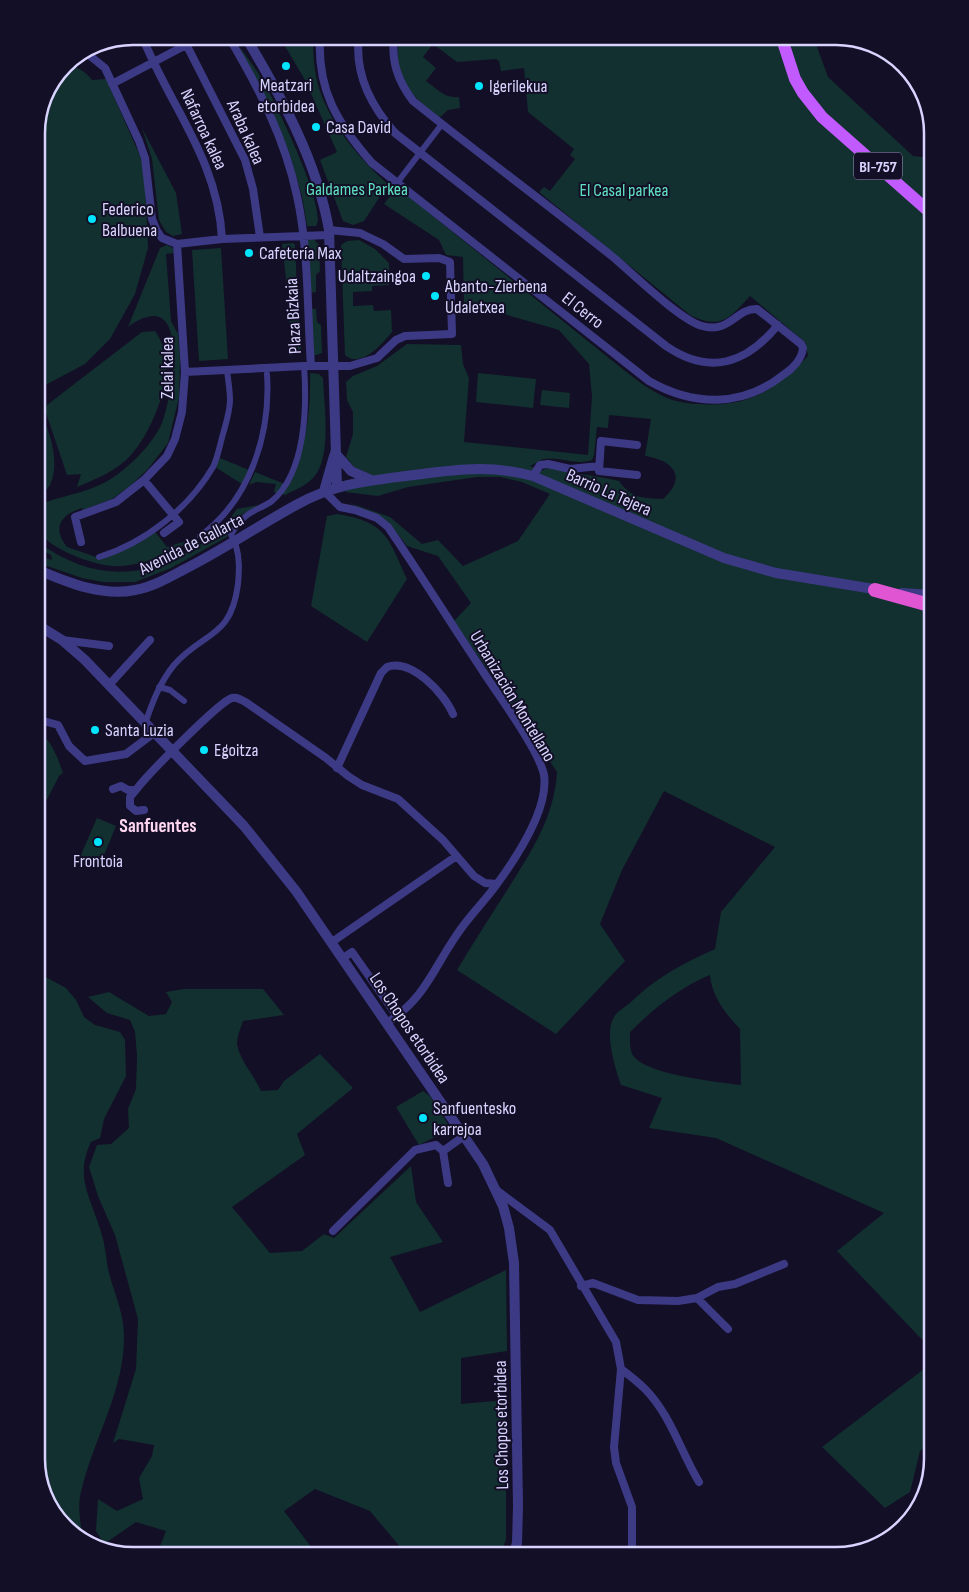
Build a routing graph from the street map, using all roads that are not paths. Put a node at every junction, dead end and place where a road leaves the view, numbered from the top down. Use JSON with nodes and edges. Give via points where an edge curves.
{"nodes":[{"id":1,"x":146,"y":45,"type":"edge"},
{"id":2,"x":186,"y":45,"type":"joint"},
{"id":3,"x":233,"y":45,"type":"edge"},
{"id":4,"x":249,"y":45,"type":"edge"},
{"id":5,"x":320,"y":45,"type":"edge"},
{"id":6,"x":359,"y":45,"type":"edge"},
{"id":7,"x":394,"y":45,"type":"edge"},
{"id":8,"x":784,"y":45,"type":"edge"},
{"id":9,"x":90,"y":56,"type":"edge"},
{"id":10,"x":154,"y":61,"type":"junction"},
{"id":11,"x":112,"y":84,"type":"junction"},
{"id":12,"x":442,"y":124,"type":"junction"},
{"id":13,"x":419,"y":152,"type":"junction"},
{"id":14,"x":397,"y":183,"type":"junction"},
{"id":15,"x":924,"y":207,"type":"edge"},
{"id":16,"x":329,"y":233,"type":"junction"},
{"id":17,"x":304,"y":234,"type":"junction"},
{"id":18,"x":260,"y":237,"type":"junction"},
{"id":19,"x":222,"y":239,"type":"junction"},
{"id":20,"x":177,"y":244,"type":"junction"},
{"id":21,"x":778,"y":325,"type":"junction"},
{"id":22,"x":333,"y":365,"type":"junction"},
{"id":23,"x":308,"y":366,"type":"junction"},
{"id":24,"x":226,"y":370,"type":"junction"},
{"id":25,"x":186,"y":372,"type":"junction"},
{"id":26,"x":267,"y":374,"type":"dead end"},
{"id":27,"x":637,"y":445,"type":"dead end"},
{"id":28,"x":335,"y":453,"type":"junction"},
{"id":29,"x":599,"y":466,"type":"junction"},
{"id":30,"x":637,"y":475,"type":"dead end"},
{"id":31,"x":533,"y":476,"type":"junction"},
{"id":32,"x":144,"y":480,"type":"junction"},
{"id":33,"x":372,"y":480,"type":"junction"},
{"id":34,"x":337,"y":486,"type":"junction"},
{"id":35,"x":324,"y":491,"type":"junction"},
{"id":36,"x":172,"y":515,"type":"junction"},
{"id":37,"x":164,"y":533,"type":"dead end"},
{"id":38,"x":200,"y":536,"type":"dead end"},
{"id":39,"x":232,"y":537,"type":"dead end"},
{"id":40,"x":81,"y":542,"type":"dead end"},
{"id":41,"x":236,"y":546,"type":"dead end"},
{"id":42,"x":99,"y":557,"type":"dead end"},
{"id":43,"x":45,"y":573,"type":"edge"},
{"id":44,"x":874,"y":590,"type":"junction"},
{"id":45,"x":924,"y":594,"type":"edge"},
{"id":46,"x":924,"y":604,"type":"edge"},
{"id":47,"x":45,"y":630,"type":"edge"},
{"id":48,"x":62,"y":640,"type":"junction"},
{"id":49,"x":150,"y":640,"type":"dead end"},
{"id":50,"x":109,"y":646,"type":"dead end"},
{"id":51,"x":109,"y":685,"type":"junction"},
{"id":52,"x":159,"y":687,"type":"junction"},
{"id":53,"x":184,"y":701,"type":"dead end"},
{"id":54,"x":453,"y":714,"type":"dead end"},
{"id":55,"x":45,"y":721,"type":"edge"},
{"id":56,"x":145,"y":724,"type":"junction"},
{"id":57,"x":154,"y":733,"type":"junction"},
{"id":58,"x":172,"y":751,"type":"junction"},
{"id":59,"x":337,"y":768,"type":"junction"},
{"id":60,"x":112,"y":789,"type":"dead end"},
{"id":61,"x":136,"y":790,"type":"junction"},
{"id":62,"x":144,"y":810,"type":"dead end"},
{"id":63,"x":455,"y":857,"type":"junction"},
{"id":64,"x":497,"y":884,"type":"junction"},
{"id":65,"x":332,"y":942,"type":"junction"},
{"id":66,"x":343,"y":958,"type":"junction"},
{"id":67,"x":398,"y":1016,"type":"junction"},
{"id":68,"x":387,"y":1023,"type":"junction"},
{"id":69,"x":464,"y":1136,"type":"junction"},
{"id":70,"x":443,"y":1151,"type":"junction"},
{"id":71,"x":448,"y":1183,"type":"dead end"},
{"id":72,"x":496,"y":1189,"type":"junction"},
{"id":73,"x":333,"y":1232,"type":"dead end"},
{"id":74,"x":784,"y":1264,"type":"dead end"},
{"id":75,"x":581,"y":1286,"type":"junction"},
{"id":76,"x":697,"y":1298,"type":"junction"},
{"id":77,"x":728,"y":1329,"type":"dead end"},
{"id":78,"x":622,"y":1369,"type":"junction"},
{"id":79,"x":699,"y":1482,"type":"dead end"},
{"id":80,"x":515,"y":1547,"type":"edge"},
{"id":81,"x":631,"y":1547,"type":"edge"}],
"edges":[{"from":1,"to":10,"type":"street","name":"Nafarroa kalea"},
{"from":2,"to":10,"type":"street"},
{"from":2,"to":18,"type":"street","name":"Araba kalea","via":[[245,160]]},
{"from":3,"to":17,"type":"street","name":"Plaza Bizkaia","via":[[279,134],[296,189]]},
{"from":4,"to":16,"type":"street","via":[[286,108],[319,187]]},
{"from":5,"to":14,"type":"street","name":"El Cerro","via":[[323,86],[348,136],[372,163]]},
{"from":6,"to":13,"type":"street","name":"El Cerro","via":[[358,68],[372,104],[395,133]]},
{"from":7,"to":12,"type":"street","name":"El Cerro","via":[[395,69],[402,87]]},
{"from":8,"to":15,"type":"main road","number":"BI-757","via":[[795,79],[822,117]]},
{"from":9,"to":11,"type":"street","via":[[105,68]]},
{"from":10,"to":11,"type":"street"},
{"from":10,"to":19,"type":"street","name":"Nafarroa kalea","via":[[208,167],[219,204]]},
{"from":11,"to":20,"type":"street","via":[[145,158],[152,219],[162,238]]},
{"from":12,"to":13,"type":"street"},
{"from":12,"to":21,"type":"street","name":"El Cerro","via":[[690,320],[701,326],[717,328],[733,322],[746,310],[757,309]]},
{"from":13,"to":14,"type":"street"},
{"from":13,"to":21,"type":"street","name":"El Cerro","via":[[678,354],[690,360],[712,363],[740,358],[761,344]]},
{"from":14,"to":21,"type":"street","name":"El Cerro","via":[[649,381],[678,395],[696,400],[730,400],[770,386],[789,371],[803,352],[801,344]]},
{"from":16,"to":17,"type":"street"},
{"from":16,"to":22,"type":"street"},
{"from":16,"to":22,"type":"street","via":[[360,233],[404,259],[439,258],[450,262],[452,325],[452,334],[404,336],[377,358]]},
{"from":17,"to":18,"type":"street"},
{"from":17,"to":23,"type":"street","name":"Plaza Bizkaia"},
{"from":18,"to":19,"type":"street"},
{"from":19,"to":20,"type":"street"},
{"from":20,"to":25,"type":"street","name":"Zelai kalea"},
{"from":22,"to":23,"type":"street"},
{"from":22,"to":28,"type":"street"},
{"from":23,"to":24,"type":"street"},
{"from":23,"to":39,"type":"street","via":[[302,434],[292,470],[280,492],[271,502],[245,516]]},
{"from":24,"to":25,"type":"street"},
{"from":24,"to":36,"type":"street","via":[[230,401],[214,465],[193,496]]},
{"from":25,"to":32,"type":"street","name":"Zelai kalea","via":[[175,440],[167,456]]},
{"from":26,"to":38,"type":"street","via":[[263,433],[251,473],[221,519]]},
{"from":27,"to":29,"type":"street","via":[[601,441]]},
{"from":28,"to":33,"type":"street","via":[[350,471]]},
{"from":28,"to":34,"type":"street"},
{"from":28,"to":35,"type":"street"},
{"from":29,"to":30,"type":"street","via":[[599,471]]},
{"from":29,"to":31,"type":"street","via":[[570,469],[540,465]]},
{"from":31,"to":33,"type":"street","name":"Barrio La Tejera","via":[[510,469],[479,468]]},
{"from":31,"to":44,"type":"street","name":"Barrio La Tejera","via":[[724,558],[776,573]]},
{"from":32,"to":36,"type":"street"},
{"from":32,"to":40,"type":"street","via":[[116,502],[75,517]]},
{"from":33,"to":34,"type":"street","name":"Barrio La Tejera"},
{"from":34,"to":35,"type":"street","name":"Avenida de Gallarta"},
{"from":35,"to":43,"type":"street","name":"Avenida de Gallarta","via":[[157,584],[118,592],[69,582]]},
{"from":35,"to":64,"type":"street","name":"Urbanización Montellano","via":[[340,507],[377,518],[388,527],[511,713],[538,760],[544,774],[544,790],[538,811],[531,830]]},
{"from":36,"to":37,"type":"street","via":[[178,522]]},
{"from":36,"to":42,"type":"street","via":[[133,544]]},
{"from":41,"to":52,"type":"street","via":[[239,571],[236,599],[228,620],[175,664]]},
{"from":44,"to":45,"type":"street","name":"Barrio La Tejera"},
{"from":44,"to":46,"type":"highway"},
{"from":47,"to":48,"type":"street","name":"Los Chopos etorbidea"},
{"from":48,"to":50,"type":"street"},
{"from":48,"to":51,"type":"street","name":"Los Chopos etorbidea"},
{"from":49,"to":51,"type":"street"},
{"from":51,"to":56,"type":"street","name":"Los Chopos etorbidea"},
{"from":52,"to":53,"type":"street","via":[[170,690]]},
{"from":52,"to":56,"type":"street"},
{"from":54,"to":59,"type":"street","via":[[423,677],[399,665],[386,667]]},
{"from":55,"to":57,"type":"street","via":[[58,725],[69,746],[85,761],[126,754]]},
{"from":56,"to":57,"type":"street","name":"Los Chopos etorbidea"},
{"from":57,"to":58,"type":"street","name":"Los Chopos etorbidea"},
{"from":58,"to":59,"type":"street","via":[[230,698],[236,698],[247,702]]},
{"from":58,"to":61,"type":"street"},
{"from":58,"to":65,"type":"street","name":"Los Chopos etorbidea","via":[[271,857]]},
{"from":59,"to":63,"type":"street","via":[[362,785],[398,799],[443,840]]},
{"from":60,"to":61,"type":"street","via":[[121,786]]},
{"from":61,"to":62,"type":"street","via":[[130,797],[130,806],[136,811]]},
{"from":63,"to":64,"type":"street","via":[[474,876],[485,883]]},
{"from":63,"to":65,"type":"street"},
{"from":64,"to":67,"type":"street","name":"Urbanización Montellano","via":[[462,926],[417,998]]},
{"from":65,"to":66,"type":"street","name":"Los Chopos etorbidea"},
{"from":66,"to":67,"type":"street","via":[[352,952]]},
{"from":66,"to":68,"type":"street","name":"Los Chopos etorbidea"},
{"from":67,"to":68,"type":"street","name":"Urbanización Montellano"},
{"from":68,"to":69,"type":"street","name":"Los Chopos etorbidea"},
{"from":69,"to":70,"type":"street"},
{"from":69,"to":72,"type":"street","name":"Los Chopos etorbidea"},
{"from":70,"to":71,"type":"street"},
{"from":70,"to":73,"type":"street","via":[[436,1145],[415,1150]]},
{"from":72,"to":75,"type":"street","via":[[550,1230]]},
{"from":72,"to":80,"type":"street","name":"Los Chopos etorbidea","via":[[509,1228],[514,1263],[518,1506]]},
{"from":74,"to":76,"type":"street","via":[[718,1287]]},
{"from":75,"to":76,"type":"street","via":[[593,1284],[638,1300]]},
{"from":75,"to":78,"type":"street","via":[[612,1333]]},
{"from":76,"to":77,"type":"street"},
{"from":78,"to":79,"type":"street","via":[[646,1390],[656,1404]]},
{"from":78,"to":81,"type":"street","via":[[614,1437],[616,1463],[633,1512]]}]}
